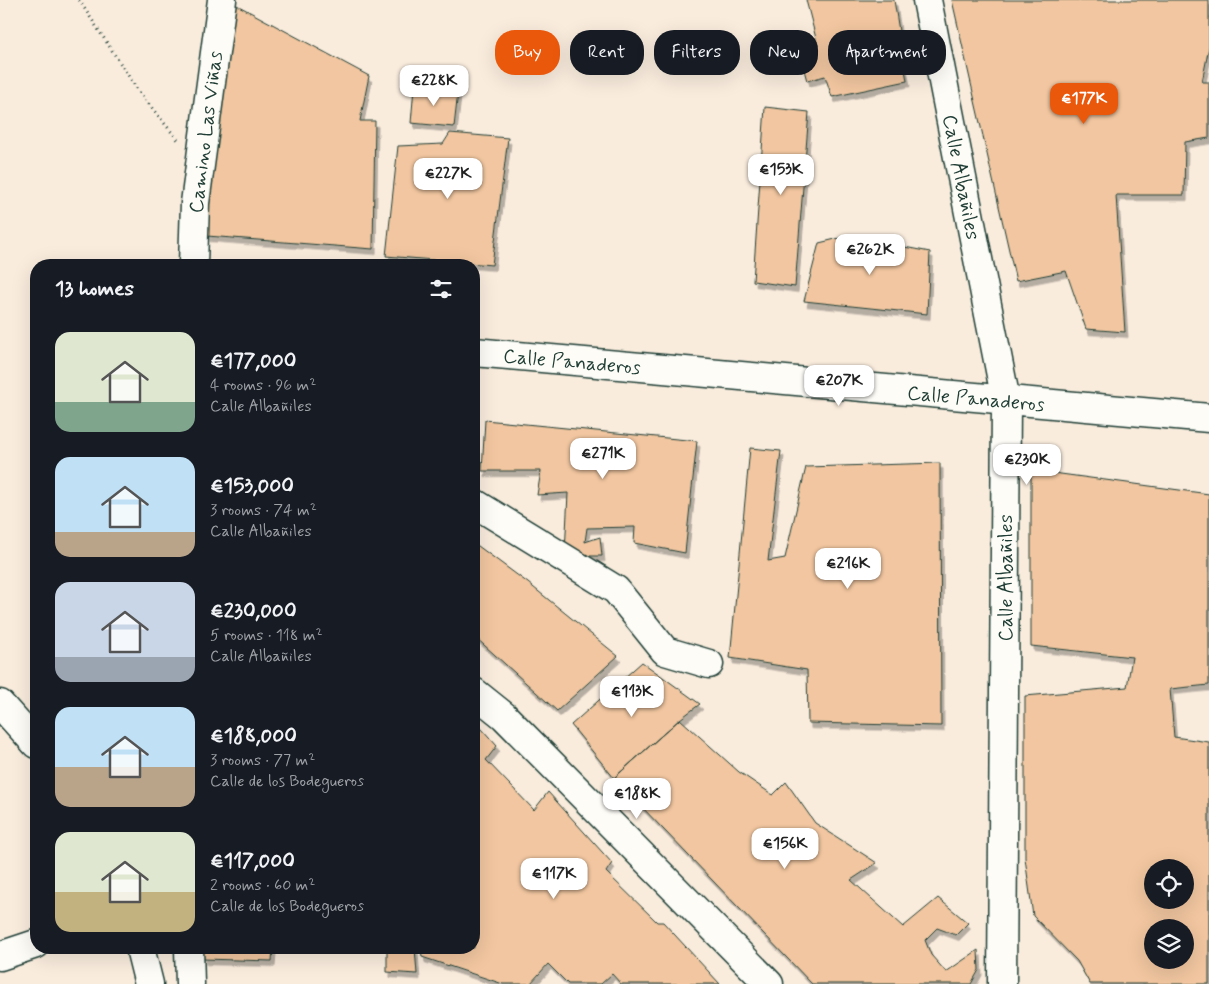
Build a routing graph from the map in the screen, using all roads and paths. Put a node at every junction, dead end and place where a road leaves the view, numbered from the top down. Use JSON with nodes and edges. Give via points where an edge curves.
{"nodes":[{"id":1,"x":79,"y":0,"type":"edge"},
{"id":2,"x":222,"y":0,"type":"edge"},
{"id":3,"x":927,"y":0,"type":"edge"},
{"id":4,"x":200,"y":166,"type":"junction"},
{"id":5,"x":193,"y":259,"type":"edge"},
{"id":6,"x":480,"y":353,"type":"edge"},
{"id":7,"x":1006,"y":401,"type":"junction"},
{"id":8,"x":1209,"y":418,"type":"edge"},
{"id":9,"x":480,"y":507,"type":"edge"},
{"id":10,"x":709,"y":664,"type":"dead end"},
{"id":11,"x":480,"y":697,"type":"edge"},
{"id":12,"x":0,"y":704,"type":"edge"},
{"id":13,"x":30,"y":737,"type":"edge"},
{"id":14,"x":30,"y":946,"type":"edge"},
{"id":15,"x":142,"y":954,"type":"edge"},
{"id":16,"x":189,"y":954,"type":"edge"},
{"id":17,"x":0,"y":956,"type":"edge"},
{"id":18,"x":149,"y":984,"type":"edge"},
{"id":19,"x":190,"y":984,"type":"edge"},
{"id":20,"x":769,"y":984,"type":"edge"},
{"id":21,"x":1002,"y":984,"type":"edge"}],
"edges":[{"from":1,"to":4,"type":"path","via":[[139,92]]},
{"from":2,"to":4,"type":"main road","name":"Camino Las Viñas"},
{"from":3,"to":7,"type":"main road","name":"Calle Albañiles"},
{"from":4,"to":5,"type":"main road","name":"Camino Las Viñas"},
{"from":6,"to":7,"type":"main road","name":"Calle Panaderos"},
{"from":7,"to":8,"type":"main road","name":"Calle Panaderos"},
{"from":7,"to":21,"type":"main road","name":"Calle Albañiles"},
{"from":9,"to":10,"type":"main road","via":[[616,590],[665,651]]},
{"from":11,"to":20,"type":"main road","via":[[504,716]]},
{"from":12,"to":13,"type":"main road"},
{"from":14,"to":17,"type":"main road"},
{"from":15,"to":18,"type":"main road"},
{"from":16,"to":19,"type":"main road"}]}
